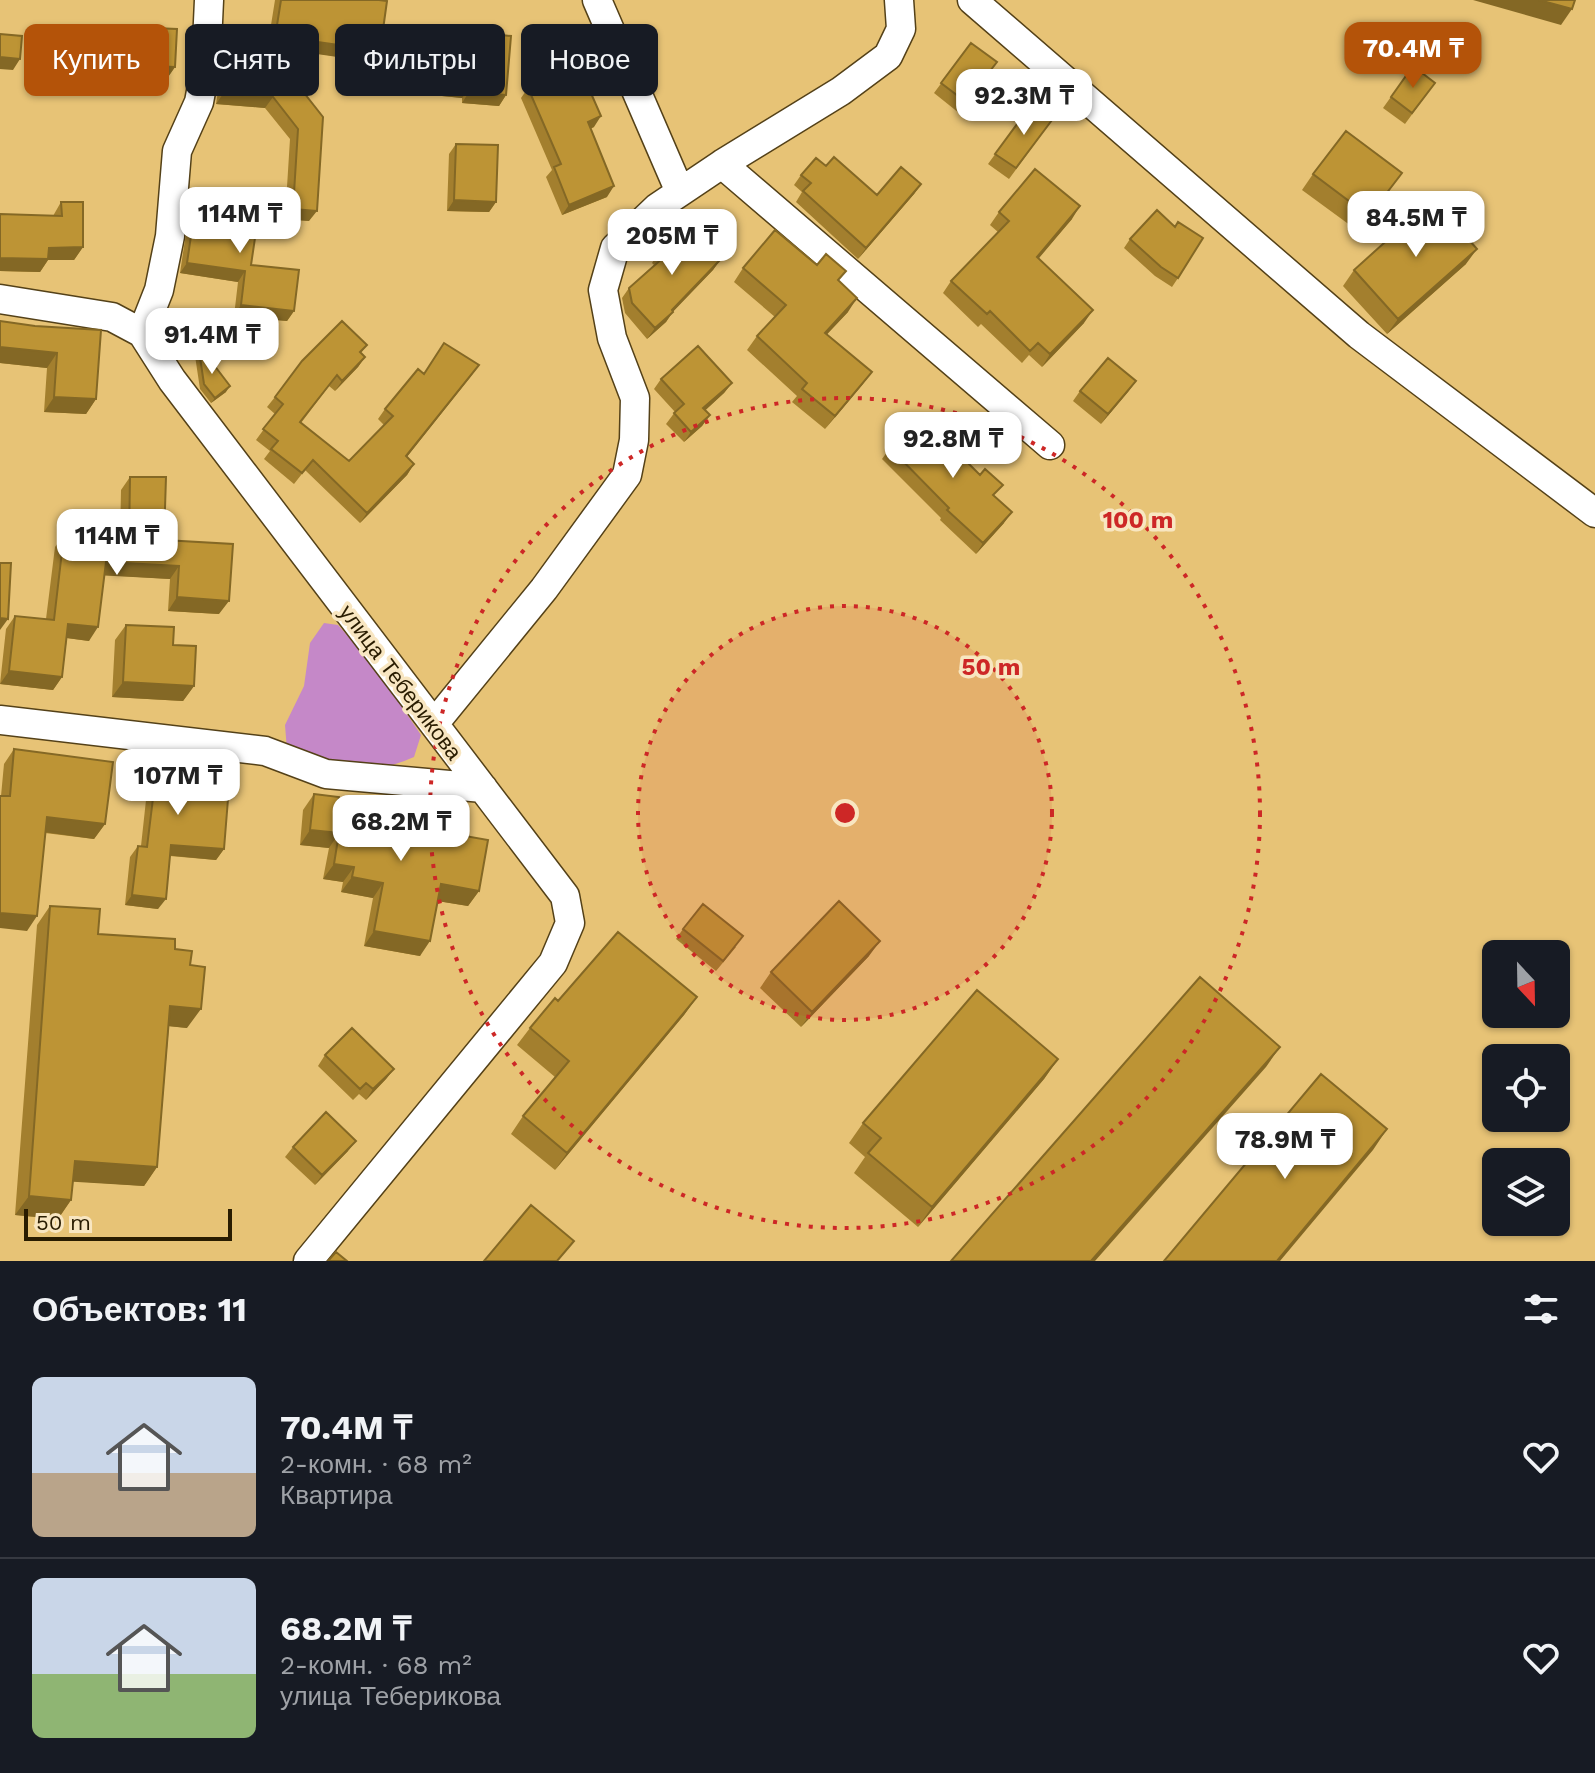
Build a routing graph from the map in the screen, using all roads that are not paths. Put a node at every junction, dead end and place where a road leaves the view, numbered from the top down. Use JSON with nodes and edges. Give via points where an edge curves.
{"nodes":[{"id":1,"x":209,"y":0,"type":"edge"},
{"id":2,"x":597,"y":0,"type":"edge"},
{"id":3,"x":899,"y":0,"type":"edge"},
{"id":4,"x":972,"y":0,"type":"edge"},
{"id":5,"x":722,"y":164,"type":"junction"},
{"id":6,"x":680,"y":192,"type":"junction"},
{"id":7,"x":0,"y":299,"type":"edge"},
{"id":8,"x":142,"y":333,"type":"junction"},
{"id":9,"x":1050,"y":445,"type":"dead end"},
{"id":10,"x":1595,"y":513,"type":"edge"},
{"id":11,"x":0,"y":720,"type":"edge"},
{"id":12,"x":434,"y":724,"type":"junction"},
{"id":13,"x":483,"y":788,"type":"junction"},
{"id":14,"x":308,"y":1261,"type":"edge"}],
"edges":[{"from":1,"to":8,"type":"street","via":[[199,102],[177,151],[170,236],[159,290]]},
{"from":2,"to":6,"type":"street"},
{"from":3,"to":5,"type":"street","via":[[901,29],[888,56]]},
{"from":4,"to":10,"type":"street","via":[[1359,335]]},
{"from":5,"to":6,"type":"street"},
{"from":5,"to":9,"type":"street"},
{"from":6,"to":12,"type":"street","via":[[615,248],[603,290],[612,338],[635,398],[627,475],[544,589]]},
{"from":7,"to":8,"type":"street","via":[[112,317]]},
{"from":8,"to":12,"type":"street","name":"улица Теберикова","via":[[172,380]]},
{"from":11,"to":13,"type":"street","via":[[265,751],[326,774]]},
{"from":12,"to":13,"type":"street","name":"улица Теберикова"},
{"from":13,"to":14,"type":"street","name":"улица Теберикова","via":[[565,896],[570,923],[553,963]]}]}
